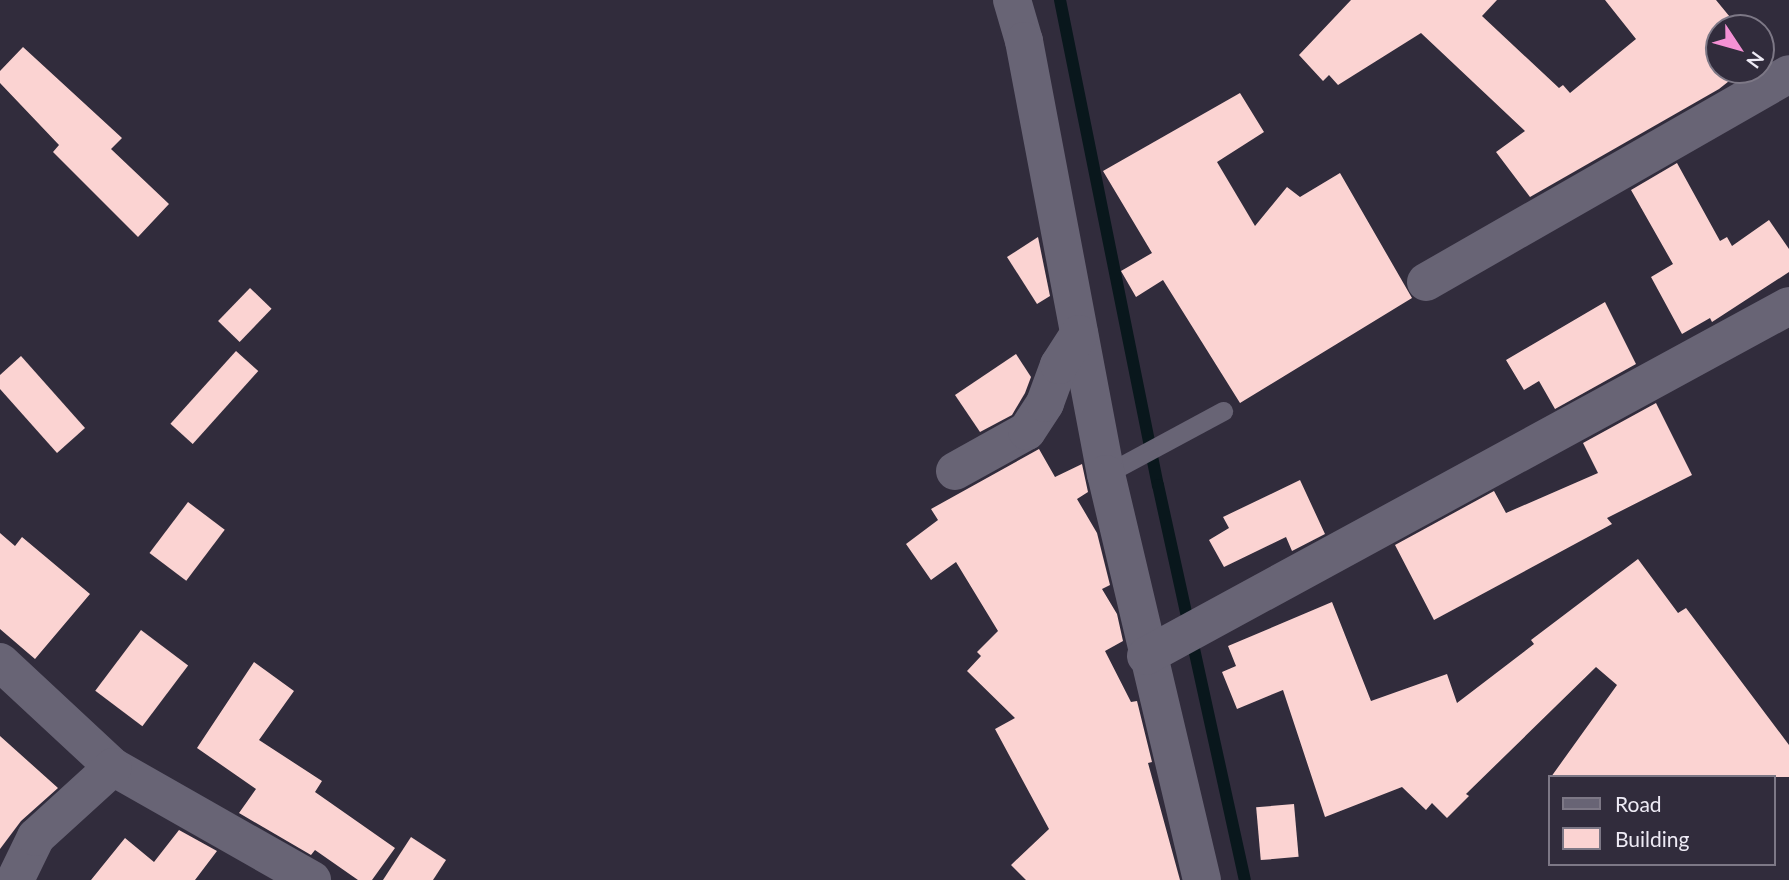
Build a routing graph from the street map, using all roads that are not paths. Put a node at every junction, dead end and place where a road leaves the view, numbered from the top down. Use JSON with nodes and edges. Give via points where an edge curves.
{"nodes":[{"id":1,"x":1012,"y":0,"type":"edge"},
{"id":2,"x":1789,"y":74,"type":"edge"},
{"id":3,"x":1426,"y":282,"type":"dead end"},
{"id":4,"x":1789,"y":306,"type":"edge"},
{"id":5,"x":1079,"y":334,"type":"junction"},
{"id":6,"x":1223,"y":411,"type":"dead end"},
{"id":7,"x":956,"y":471,"type":"dead end"},
{"id":8,"x":1105,"y":474,"type":"junction"},
{"id":9,"x":1146,"y":656,"type":"junction"},
{"id":10,"x":0,"y":662,"type":"edge"},
{"id":11,"x":113,"y":767,"type":"junction"},
{"id":12,"x":15,"y":880,"type":"edge"},
{"id":13,"x":312,"y":880,"type":"edge"},
{"id":14,"x":1202,"y":880,"type":"edge"}],
"edges":[{"from":1,"to":5,"type":"street","via":[[1024,41]]},
{"from":2,"to":3,"type":"street"},
{"from":4,"to":9,"type":"street"},
{"from":5,"to":7,"type":"street","via":[[1027,431]]},
{"from":5,"to":8,"type":"street"},
{"from":6,"to":8,"type":"lane"},
{"from":8,"to":9,"type":"street"},
{"from":9,"to":14,"type":"street"},
{"from":10,"to":11,"type":"street"},
{"from":11,"to":12,"type":"street","via":[[36,837]]},
{"from":11,"to":13,"type":"street"}]}
